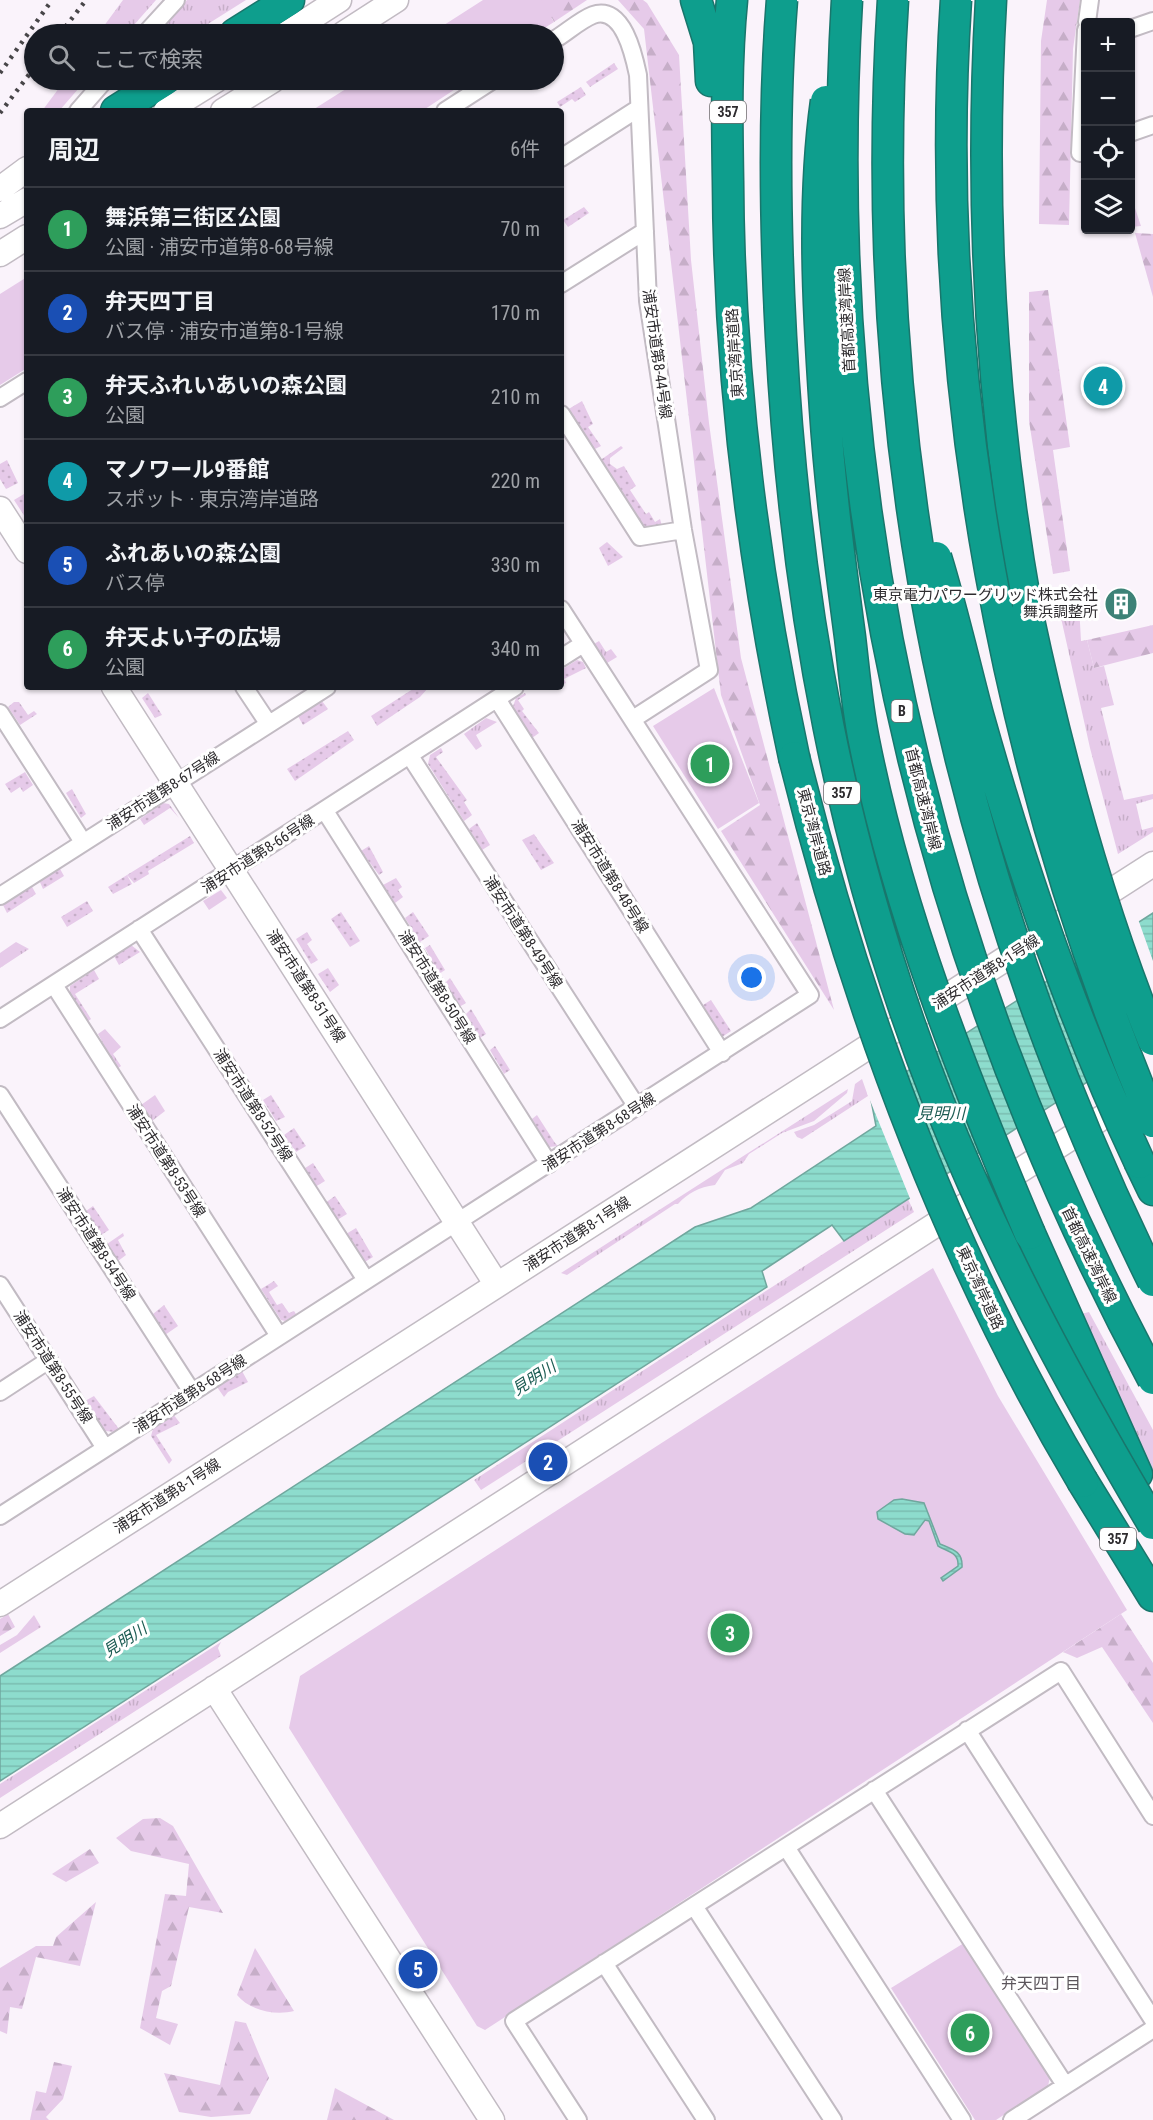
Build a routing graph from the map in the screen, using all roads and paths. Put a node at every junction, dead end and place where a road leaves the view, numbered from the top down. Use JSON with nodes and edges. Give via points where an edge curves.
{"nodes":[{"id":1,"x":176,"y":0,"type":"edge"},
{"id":2,"x":290,"y":0,"type":"edge"},
{"id":3,"x":339,"y":0,"type":"edge"},
{"id":4,"x":396,"y":0,"type":"edge"},
{"id":5,"x":696,"y":0,"type":"edge"},
{"id":6,"x":732,"y":0,"type":"edge"},
{"id":7,"x":782,"y":0,"type":"edge"},
{"id":8,"x":847,"y":0,"type":"edge"},
{"id":9,"x":893,"y":0,"type":"edge"},
{"id":10,"x":956,"y":0,"type":"edge"},
{"id":11,"x":991,"y":0,"type":"edge"},
{"id":12,"x":1090,"y":0,"type":"edge"},
{"id":13,"x":1088,"y":18,"type":"edge"},
{"id":14,"x":1153,"y":21,"type":"edge"},
{"id":15,"x":154,"y":24,"type":"edge"},
{"id":16,"x":252,"y":24,"type":"edge"},
{"id":17,"x":302,"y":24,"type":"edge"},
{"id":18,"x":359,"y":24,"type":"edge"},
{"id":19,"x":1135,"y":28,"type":"edge"},
{"id":20,"x":564,"y":34,"type":"edge"},
{"id":21,"x":844,"y":41,"type":"junction"},
{"id":22,"x":1083,"y":72,"type":"edge"},
{"id":23,"x":96,"y":90,"type":"edge"},
{"id":24,"x":149,"y":90,"type":"edge"},
{"id":25,"x":200,"y":90,"type":"edge"},
{"id":26,"x":257,"y":90,"type":"edge"},
{"id":27,"x":478,"y":90,"type":"edge"},
{"id":28,"x":81,"y":108,"type":"edge"},
{"id":29,"x":121,"y":108,"type":"edge"},
{"id":30,"x":171,"y":108,"type":"edge"},
{"id":31,"x":228,"y":108,"type":"edge"},
{"id":32,"x":450,"y":108,"type":"edge"},
{"id":33,"x":639,"y":108,"type":"junction"},
{"id":34,"x":1081,"y":126,"type":"edge"},
{"id":35,"x":1081,"y":126,"type":"edge"},
{"id":36,"x":1152,"y":127,"type":"edge"},
{"id":37,"x":1135,"y":133,"type":"edge"},
{"id":38,"x":1081,"y":153,"type":"edge"},
{"id":39,"x":564,"y":156,"type":"edge"},
{"id":40,"x":24,"y":171,"type":"edge"},
{"id":41,"x":0,"y":189,"type":"edge"},
{"id":42,"x":24,"y":202,"type":"edge"},
{"id":43,"x":728,"y":202,"type":"junction"},
{"id":44,"x":0,"y":216,"type":"edge"},
{"id":45,"x":645,"y":231,"type":"junction"},
{"id":46,"x":24,"y":239,"type":"edge"},
{"id":47,"x":0,"y":254,"type":"edge"},
{"id":48,"x":564,"y":282,"type":"edge"},
{"id":49,"x":24,"y":383,"type":"edge"},
{"id":50,"x":0,"y":398,"type":"edge"},
{"id":51,"x":564,"y":419,"type":"edge"},
{"id":52,"x":910,"y":496,"type":"junction"},
{"id":53,"x":0,"y":509,"type":"edge"},
{"id":54,"x":683,"y":530,"type":"junction"},
{"id":55,"x":24,"y":546,"type":"edge"},
{"id":56,"x":564,"y":614,"type":"edge"},
{"id":57,"x":583,"y":644,"type":"junction"},
{"id":58,"x":564,"y":656,"type":"edge"},
{"id":59,"x":116,"y":690,"type":"edge"},
{"id":60,"x":246,"y":690,"type":"edge"},
{"id":61,"x":322,"y":690,"type":"edge"},
{"id":62,"x":510,"y":690,"type":"edge"},
{"id":63,"x":497,"y":699,"type":"junction"},
{"id":64,"x":0,"y":712,"type":"edge"},
{"id":65,"x":633,"y":719,"type":"junction"},
{"id":66,"x":268,"y":723,"type":"junction"},
{"id":67,"x":410,"y":756,"type":"junction"},
{"id":68,"x":176,"y":784,"type":"junction"},
{"id":69,"x":325,"y":811,"type":"junction"},
{"id":70,"x":84,"y":842,"type":"junction"},
{"id":71,"x":1153,"y":864,"type":"edge"},
{"id":72,"x":232,"y":870,"type":"junction"},
{"id":73,"x":0,"y":896,"type":"edge"},
{"id":74,"x":139,"y":929,"type":"junction"},
{"id":75,"x":54,"y":985,"type":"junction"},
{"id":76,"x":0,"y":1019,"type":"edge"},
{"id":77,"x":1153,"y":1040,"type":"edge"},
{"id":78,"x":722,"y":1053,"type":"junction"},
{"id":79,"x":1153,"y":1085,"type":"edge"},
{"id":80,"x":0,"y":1095,"type":"edge"},
{"id":81,"x":637,"y":1107,"type":"junction"},
{"id":82,"x":1153,"y":1122,"type":"edge"},
{"id":83,"x":549,"y":1164,"type":"junction"},
{"id":84,"x":1153,"y":1190,"type":"edge"},
{"id":85,"x":457,"y":1222,"type":"junction"},
{"id":86,"x":366,"y":1280,"type":"junction"},
{"id":87,"x":1153,"y":1281,"type":"edge"},
{"id":88,"x":497,"y":1285,"type":"junction"},
{"id":89,"x":0,"y":1286,"type":"edge"},
{"id":90,"x":279,"y":1336,"type":"junction"},
{"id":91,"x":49,"y":1360,"type":"junction"},
{"id":92,"x":1153,"y":1379,"type":"edge"},
{"id":93,"x":0,"y":1392,"type":"edge"},
{"id":94,"x":192,"y":1392,"type":"junction"},
{"id":95,"x":105,"y":1448,"type":"junction"},
{"id":96,"x":1153,"y":1509,"type":"edge"},
{"id":97,"x":0,"y":1516,"type":"edge"},
{"id":98,"x":1153,"y":1524,"type":"edge"},
{"id":99,"x":1153,"y":1596,"type":"edge"},
{"id":100,"x":0,"y":1604,"type":"edge"},
{"id":101,"x":214,"y":1688,"type":"junction"},
{"id":102,"x":967,"y":1731,"type":"junction"},
{"id":103,"x":874,"y":1790,"type":"junction"},
{"id":104,"x":1153,"y":1816,"type":"edge"},
{"id":105,"x":0,"y":1826,"type":"edge"},
{"id":106,"x":786,"y":1847,"type":"junction"},
{"id":107,"x":694,"y":1906,"type":"junction"},
{"id":108,"x":604,"y":1963,"type":"junction"},
{"id":109,"x":1153,"y":2020,"type":"edge"},
{"id":110,"x":1153,"y":2029,"type":"edge"},
{"id":111,"x":1065,"y":2085,"type":"junction"},
{"id":112,"x":492,"y":2120,"type":"edge"},
{"id":113,"x":578,"y":2120,"type":"edge"},
{"id":114,"x":706,"y":2120,"type":"edge"},
{"id":115,"x":833,"y":2120,"type":"edge"},
{"id":116,"x":962,"y":2120,"type":"edge"},
{"id":117,"x":1012,"y":2120,"type":"edge"}],
"edges":[{"from":1,"to":15,"type":"street"},
{"from":2,"to":16,"type":"highway"},
{"from":3,"to":17,"type":"street"},
{"from":4,"to":18,"type":"street"},
{"from":5,"to":43,"type":"highway","via":[[709,42],[715,149]]},
{"from":6,"to":43,"type":"highway","name":"東京湾岸道路","number":"357"},
{"from":7,"to":98,"type":"highway","number":"357","bridge":true,"via":[[776,157],[784,392],[809,630],[845,805],[890,964],[968,1171],[1052,1344]]},
{"from":8,"to":21,"type":"highway","name":"首都高速湾岸線","number":"B","bridge":true},
{"from":9,"to":52,"type":"highway","bridge":true,"via":[[887,156],[888,269]]},
{"from":10,"to":82,"type":"highway","bridge":true,"via":[[952,156],[958,302],[971,439],[990,565],[1014,691],[1046,812],[1103,992]]},
{"from":11,"to":77,"type":"highway","bridge":true,"via":[[986,171],[993,354],[1008,494],[1027,611],[1081,830],[1124,965]]},
{"from":12,"to":13,"type":"street"},
{"from":14,"to":19,"type":"street"},
{"from":20,"to":33,"type":"street","name":"浦安市道第8-44号線","via":[[594,14],[606,14],[621,24],[631,44],[638,75]]},
{"from":21,"to":92,"type":"highway","name":"首都高速湾岸線","number":"B","bridge":true,"via":[[842,201],[853,409],[865,513],[906,730],[944,879],[1006,1062],[1066,1208]]},
{"from":21,"to":96,"type":"highway","bridge":true,"via":[[826,98],[818,158],[818,272],[832,495],[863,739],[902,891],[966,1079],[1030,1234]]},
{"from":22,"to":35,"type":"street"},
{"from":23,"to":28,"type":"street"},
{"from":24,"to":29,"type":"highway"},
{"from":25,"to":30,"type":"street"},
{"from":26,"to":31,"type":"street"},
{"from":27,"to":32,"type":"street"},
{"from":33,"to":39,"type":"street"},
{"from":33,"to":45,"type":"street","name":"浦安市道第8-44号線"},
{"from":34,"to":38,"type":"street"},
{"from":36,"to":37,"type":"street"},
{"from":40,"to":41,"type":"street"},
{"from":42,"to":44,"type":"street"},
{"from":43,"to":99,"type":"highway","name":"東京湾岸道路","number":"357","bridge":true,"via":[[730,303],[749,502],[766,616],[794,757],[848,953],[904,1114],[1002,1336],[1083,1482]]},
{"from":45,"to":48,"type":"street"},
{"from":45,"to":54,"type":"street","name":"浦安市道第8-44号線","via":[[648,301]]},
{"from":46,"to":47,"type":"street"},
{"from":49,"to":50,"type":"street"},
{"from":51,"to":54,"type":"street","via":[[640,537]]},
{"from":52,"to":84,"type":"highway","bridge":true,"via":[[934,551],[979,715],[1058,964],[1097,1070]]},
{"from":52,"to":87,"type":"highway","bridge":true,"via":[[951,720],[998,899],[1071,1100]]},
{"from":53,"to":55,"type":"street"},
{"from":54,"to":65,"type":"street","name":"浦安市道第8-44号線","via":[[709,670]]},
{"from":56,"to":57,"type":"street","name":"浦安市道第8-68号線"},
{"from":57,"to":58,"type":"street"},
{"from":57,"to":65,"type":"street","name":"浦安市道第8-68号線"},
{"from":59,"to":68,"type":"street","name":"浦安市道第8-51号線"},
{"from":60,"to":66,"type":"street"},
{"from":61,"to":66,"type":"street","name":"浦安市道第8-67号線"},
{"from":62,"to":63,"type":"street","name":"浦安市道第8-66号線"},
{"from":63,"to":67,"type":"street","name":"浦安市道第8-66号線"},
{"from":63,"to":78,"type":"street","name":"浦安市道第8-48号線"},
{"from":64,"to":70,"type":"street"},
{"from":65,"to":78,"type":"street","name":"浦安市道第8-68号線","via":[[810,995]]},
{"from":66,"to":68,"type":"street","name":"浦安市道第8-67号線"},
{"from":67,"to":69,"type":"street","name":"浦安市道第8-66号線"},
{"from":67,"to":81,"type":"street","name":"浦安市道第8-49号線"},
{"from":68,"to":70,"type":"street","name":"浦安市道第8-67号線"},
{"from":68,"to":72,"type":"street","name":"浦安市道第8-51号線"},
{"from":69,"to":72,"type":"street","name":"浦安市道第8-66号線"},
{"from":69,"to":83,"type":"street","name":"浦安市道第8-50号線"},
{"from":70,"to":73,"type":"street","name":"浦安市道第8-67号線"},
{"from":71,"to":88,"type":"street","name":"浦安市道第8-1号線"},
{"from":72,"to":74,"type":"street","name":"浦安市道第8-66号線"},
{"from":72,"to":85,"type":"street","name":"浦安市道第8-51号線"},
{"from":74,"to":75,"type":"street","name":"浦安市道第8-66号線"},
{"from":74,"to":86,"type":"street","name":"浦安市道第8-52号線"},
{"from":75,"to":76,"type":"street","name":"浦安市道第8-66号線"},
{"from":75,"to":90,"type":"street","name":"浦安市道第8-53号線"},
{"from":78,"to":81,"type":"street","name":"浦安市道第8-68号線"},
{"from":79,"to":101,"type":"street"},
{"from":80,"to":94,"type":"street","name":"浦安市道第8-54号線"},
{"from":81,"to":83,"type":"street","name":"浦安市道第8-68号線"},
{"from":83,"to":85,"type":"street","name":"浦安市道第8-68号線"},
{"from":85,"to":86,"type":"street","name":"浦安市道第8-68号線"},
{"from":85,"to":88,"type":"street","name":"浦安市道第8-51号線"},
{"from":86,"to":90,"type":"street","name":"浦安市道第8-68号線"},
{"from":88,"to":100,"type":"street","name":"浦安市道第8-1号線"},
{"from":89,"to":91,"type":"street","name":"浦安市道第8-55号線"},
{"from":90,"to":94,"type":"street","name":"浦安市道第8-68号線"},
{"from":91,"to":93,"type":"street"},
{"from":91,"to":95,"type":"street","name":"浦安市道第8-55号線"},
{"from":94,"to":95,"type":"street","name":"浦安市道第8-68号線"},
{"from":95,"to":97,"type":"street","name":"浦安市道第8-68号線"},
{"from":101,"to":105,"type":"street"},
{"from":101,"to":112,"type":"street"},
{"from":102,"to":103,"type":"street"},
{"from":102,"to":104,"type":"street","via":[[1061,1671]]},
{"from":102,"to":109,"type":"street"},
{"from":103,"to":106,"type":"street"},
{"from":103,"to":111,"type":"street"},
{"from":106,"to":107,"type":"street"},
{"from":106,"to":116,"type":"street"},
{"from":107,"to":108,"type":"street"},
{"from":107,"to":115,"type":"street"},
{"from":108,"to":113,"type":"street","via":[[514,2021]]},
{"from":108,"to":114,"type":"street"},
{"from":110,"to":111,"type":"street"},
{"from":111,"to":117,"type":"street"}]}
